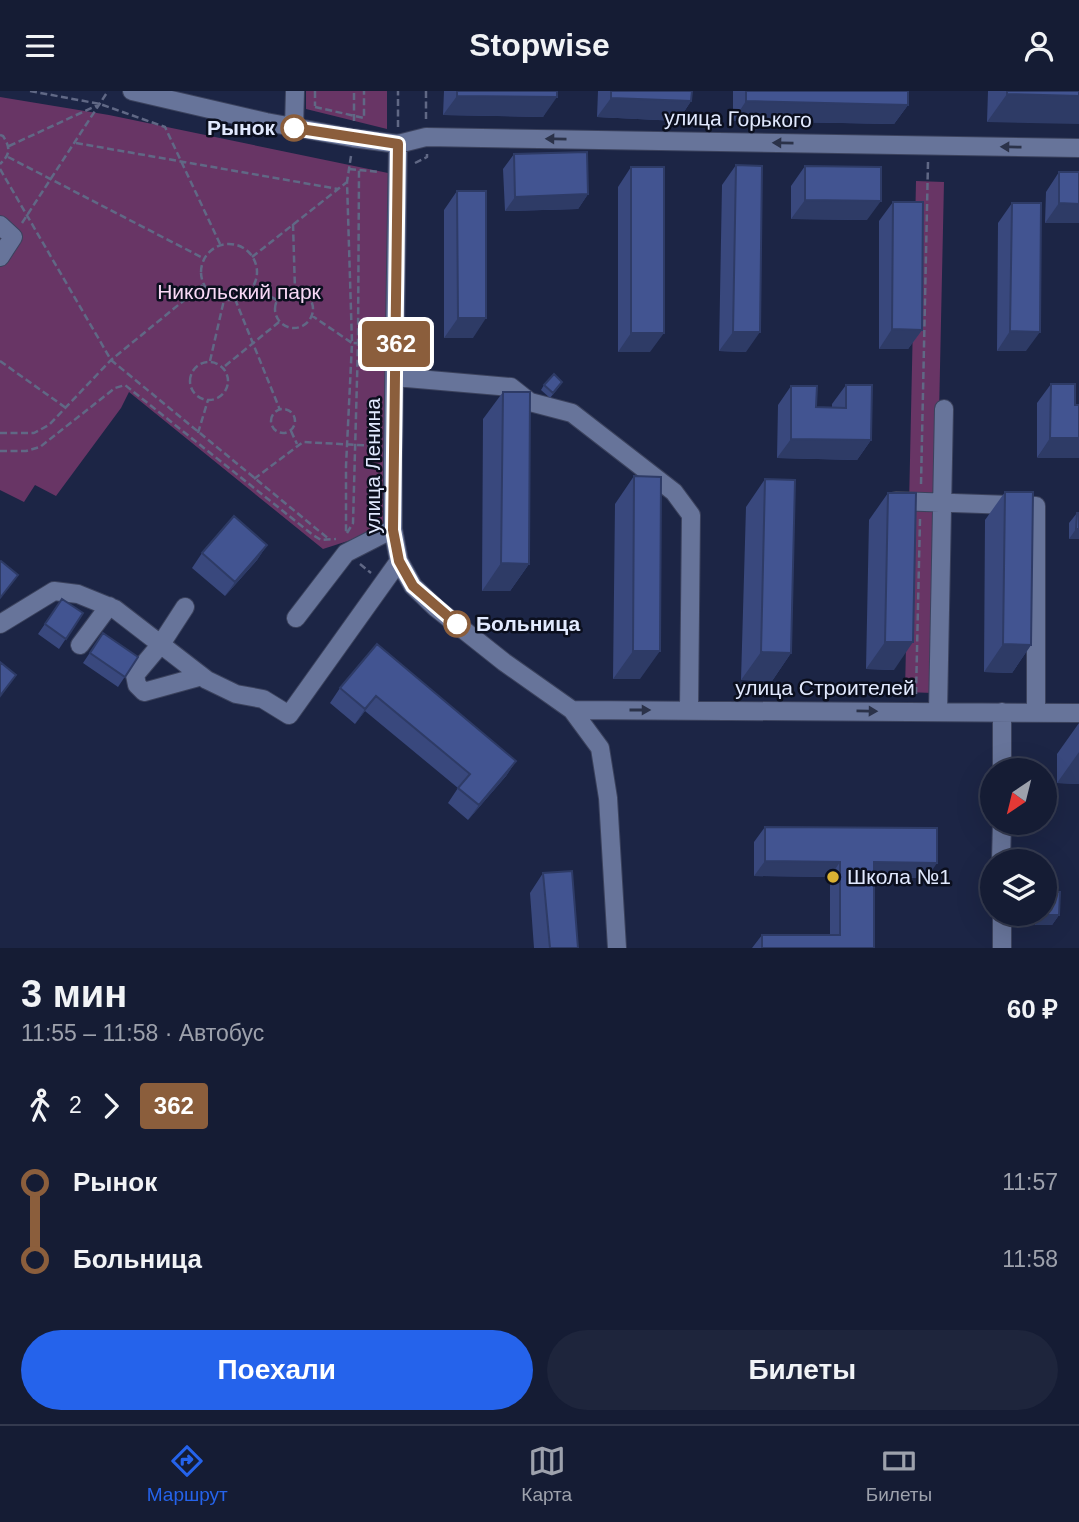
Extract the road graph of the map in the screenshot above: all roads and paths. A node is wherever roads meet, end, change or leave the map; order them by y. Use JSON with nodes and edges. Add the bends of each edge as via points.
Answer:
{"nodes":[{"id":1,"x":30,"y":91,"type":"edge"},
{"id":2,"x":108,"y":91,"type":"edge"},
{"id":3,"x":132,"y":91,"type":"edge"},
{"id":4,"x":295,"y":91,"type":"edge"},
{"id":5,"x":354,"y":91,"type":"edge"},
{"id":6,"x":364,"y":91,"type":"edge"},
{"id":7,"x":398,"y":91,"type":"edge"},
{"id":8,"x":426,"y":91,"type":"edge"},
{"id":9,"x":100,"y":104,"type":"junction"},
{"id":10,"x":315,"y":107,"type":"dead end"},
{"id":11,"x":354,"y":117,"type":"junction"},
{"id":12,"x":294,"y":128,"type":"junction"},
{"id":13,"x":0,"y":135,"type":"edge"},
{"id":14,"x":426,"y":137,"type":"junction"},
{"id":15,"x":353,"y":138,"type":"junction"},
{"id":16,"x":76,"y":143,"type":"junction"},
{"id":17,"x":398,"y":144,"type":"junction"},
{"id":18,"x":9,"y":146,"type":"junction"},
{"id":19,"x":928,"y":146,"type":"junction"},
{"id":20,"x":1079,"y":148,"type":"edge"},
{"id":21,"x":8,"y":157,"type":"junction"},
{"id":22,"x":180,"y":161,"type":"junction"},
{"id":23,"x":0,"y":167,"type":"edge"},
{"id":24,"x":359,"y":170,"type":"dead end"},
{"id":25,"x":51,"y":180,"type":"junction"},
{"id":26,"x":347,"y":182,"type":"junction"},
{"id":27,"x":338,"y":189,"type":"junction"},
{"id":28,"x":293,"y":224,"type":"junction"},
{"id":29,"x":6,"y":231,"type":"edge"},
{"id":30,"x":221,"y":246,"type":"junction"},
{"id":31,"x":0,"y":257,"type":"edge"},
{"id":32,"x":252,"y":257,"type":"junction"},
{"id":33,"x":203,"y":258,"type":"junction"},
{"id":34,"x":204,"y":284,"type":"junction"},
{"id":35,"x":254,"y":285,"type":"junction"},
{"id":36,"x":295,"y":289,"type":"junction"},
{"id":37,"x":234,"y":299,"type":"junction"},
{"id":38,"x":224,"y":300,"type":"junction"},
{"id":39,"x":278,"y":301,"type":"junction"},
{"id":40,"x":311,"y":316,"type":"junction"},
{"id":41,"x":279,"y":322,"type":"junction"},
{"id":42,"x":352,"y":343,"type":"junction"},
{"id":43,"x":253,"y":344,"type":"junction"},
{"id":44,"x":358,"y":344,"type":"junction"},
{"id":45,"x":385,"y":345,"type":"dead end"},
{"id":46,"x":111,"y":360,"type":"junction"},
{"id":47,"x":0,"y":361,"type":"edge"},
{"id":48,"x":210,"y":361,"type":"junction"},
{"id":49,"x":223,"y":367,"type":"junction"},
{"id":50,"x":395,"y":377,"type":"junction"},
{"id":51,"x":208,"y":400,"type":"junction"},
{"id":52,"x":66,"y":408,"type":"junction"},
{"id":53,"x":944,"y":409,"type":"dead end"},
{"id":54,"x":280,"y":410,"type":"junction"},
{"id":55,"x":291,"y":431,"type":"junction"},
{"id":56,"x":0,"y":433,"type":"edge"},
{"id":57,"x":198,"y":433,"type":"junction"},
{"id":58,"x":347,"y":444,"type":"junction"},
{"id":59,"x":298,"y":445,"type":"junction"},
{"id":60,"x":0,"y":451,"type":"edge"},
{"id":61,"x":254,"y":479,"type":"junction"},
{"id":62,"x":896,"y":501,"type":"edge"},
{"id":63,"x":920,"y":502,"type":"junction"},
{"id":64,"x":942,"y":504,"type":"junction"},
{"id":65,"x":393,"y":530,"type":"junction"},
{"id":66,"x":346,"y":534,"type":"junction"},
{"id":67,"x":330,"y":540,"type":"junction"},
{"id":68,"x":346,"y":553,"type":"junction"},
{"id":69,"x":399,"y":561,"type":"junction"},
{"id":70,"x":384,"y":583,"type":"junction"},
{"id":71,"x":109,"y":606,"type":"junction"},
{"id":72,"x":185,"y":607,"type":"dead end"},
{"id":73,"x":296,"y":618,"type":"dead end"},
{"id":74,"x":0,"y":624,"type":"edge"},
{"id":75,"x":161,"y":644,"type":"junction"},
{"id":76,"x":80,"y":645,"type":"dead end"},
{"id":77,"x":202,"y":676,"type":"junction"},
{"id":78,"x":572,"y":710,"type":"junction"},
{"id":79,"x":689,"y":710,"type":"junction"},
{"id":80,"x":916,"y":711,"type":"junction"},
{"id":81,"x":938,"y":712,"type":"junction"},
{"id":82,"x":1002,"y":712,"type":"junction"},
{"id":83,"x":1036,"y":713,"type":"junction"},
{"id":84,"x":1079,"y":713,"type":"edge"},
{"id":85,"x":1002,"y":758,"type":"edge"},
{"id":86,"x":1002,"y":926,"type":"edge"},
{"id":87,"x":617,"y":948,"type":"edge"},
{"id":88,"x":1002,"y":948,"type":"edge"}],
"edges":[{"from":1,"to":9,"type":"path"},
{"from":2,"to":9,"type":"path"},
{"from":3,"to":12,"type":"street"},
{"from":4,"to":12,"type":"street"},
{"from":5,"to":11,"type":"path"},
{"from":6,"to":11,"type":"path","via":[[364,118]]},
{"from":7,"to":17,"type":"path"},
{"from":8,"to":14,"type":"path"},
{"from":9,"to":16,"type":"path"},
{"from":9,"to":18,"type":"path"},
{"from":9,"to":22,"type":"path","via":[[165,127]]},
{"from":10,"to":11,"type":"path"},
{"from":11,"to":15,"type":"path"},
{"from":12,"to":15,"type":"street"},
{"from":13,"to":18,"type":"path"},
{"from":14,"to":17,"type":"street","name":"улица Горького"},
{"from":19,"to":14,"type":"street","name":"улица Горького","one_way":true},
{"from":15,"to":17,"type":"street"},
{"from":15,"to":26,"type":"path"},
{"from":16,"to":22,"type":"path"},
{"from":16,"to":25,"type":"path"},
{"from":17,"to":50,"type":"street","name":"улица Ленина"},
{"from":18,"to":21,"type":"path"},
{"from":20,"to":19,"type":"street","name":"улица Горького","one_way":true},
{"from":19,"to":63,"type":"path"},
{"from":21,"to":23,"type":"path"},
{"from":21,"to":25,"type":"path"},
{"from":22,"to":27,"type":"path"},
{"from":22,"to":30,"type":"path"},
{"from":23,"to":46,"type":"path"},
{"from":24,"to":44,"type":"path"},
{"from":25,"to":29,"type":"path"},
{"from":25,"to":33,"type":"path"},
{"from":26,"to":27,"type":"path"},
{"from":26,"to":42,"type":"path"},
{"from":27,"to":28,"type":"path"},
{"from":28,"to":32,"type":"path"},
{"from":28,"to":36,"type":"path"},
{"from":29,"to":31,"type":"street"},
{"from":30,"to":32,"type":"path","via":[[233,244]]},
{"from":30,"to":33,"type":"path"},
{"from":32,"to":35,"type":"path","via":[[257,268]]},
{"from":33,"to":34,"type":"path","via":[[200,276]]},
{"from":34,"to":38,"type":"path","via":[[208,292]]},
{"from":34,"to":46,"type":"path"},
{"from":35,"to":37,"type":"path"},
{"from":35,"to":39,"type":"path"},
{"from":36,"to":39,"type":"path"},
{"from":36,"to":40,"type":"path","via":[[309,296],[314,310]]},
{"from":37,"to":38,"type":"path"},
{"from":37,"to":43,"type":"path"},
{"from":38,"to":48,"type":"path"},
{"from":39,"to":41,"type":"path","via":[[274,308]]},
{"from":40,"to":41,"type":"path","via":[[307,324],[293,329]]},
{"from":40,"to":42,"type":"path"},
{"from":41,"to":43,"type":"path"},
{"from":42,"to":44,"type":"path"},
{"from":42,"to":58,"type":"path"},
{"from":43,"to":49,"type":"path"},
{"from":43,"to":54,"type":"path"},
{"from":44,"to":45,"type":"path"},
{"from":44,"to":66,"type":"path","via":[[353,523]]},
{"from":46,"to":52,"type":"path"},
{"from":46,"to":57,"type":"path"},
{"from":47,"to":52,"type":"path"},
{"from":48,"to":49,"type":"path"},
{"from":48,"to":51,"type":"path","via":[[196,366],[189,380],[194,394]]},
{"from":49,"to":51,"type":"path","via":[[229,381],[222,395]]},
{"from":50,"to":65,"type":"street","name":"улица Ленина"},
{"from":50,"to":79,"type":"street","via":[[511,387],[530,402],[572,413],[674,492],[691,515]]},
{"from":51,"to":57,"type":"path"},
{"from":52,"to":56,"type":"path","via":[[34,433]]},
{"from":53,"to":64,"type":"street"},
{"from":54,"to":55,"type":"path","via":[[294,416]]},
{"from":54,"to":55,"type":"path","via":[[271,423],[283,434]]},
{"from":55,"to":59,"type":"path"},
{"from":57,"to":61,"type":"path"},
{"from":58,"to":59,"type":"path"},
{"from":58,"to":66,"type":"path"},
{"from":59,"to":61,"type":"path"},
{"from":60,"to":67,"type":"path","via":[[40,447],[125,385],[313,535]]},
{"from":61,"to":67,"type":"path"},
{"from":62,"to":63,"type":"street"},
{"from":63,"to":64,"type":"street"},
{"from":63,"to":80,"type":"path"},
{"from":64,"to":81,"type":"street"},
{"from":64,"to":83,"type":"street","via":[[1036,506]]},
{"from":65,"to":68,"type":"street"},
{"from":65,"to":69,"type":"street","name":"улица Ленина"},
{"from":66,"to":67,"type":"path"},
{"from":67,"to":68,"type":"path"},
{"from":68,"to":70,"type":"path"},
{"from":68,"to":73,"type":"street"},
{"from":69,"to":70,"type":"street"},
{"from":69,"to":78,"type":"street","name":"улица Ленина","via":[[413,586],[436,608]]},
{"from":70,"to":77,"type":"street","via":[[289,715],[263,699],[236,694]]},
{"from":71,"to":74,"type":"street","via":[[54,591]]},
{"from":71,"to":75,"type":"street"},
{"from":71,"to":76,"type":"street"},
{"from":72,"to":75,"type":"street"},
{"from":75,"to":77,"type":"street"},
{"from":75,"to":77,"type":"street","via":[[135,675],[144,692]]},
{"from":78,"to":79,"type":"street","name":"улица Строителей","one_way":true},
{"from":78,"to":87,"type":"street","name":"улица Ленина","via":[[600,748],[608,798]]},
{"from":79,"to":80,"type":"street","name":"улица Строителей","one_way":true},
{"from":80,"to":81,"type":"street","name":"улица Строителей"},
{"from":81,"to":82,"type":"street","name":"улица Строителей"},
{"from":82,"to":83,"type":"street","name":"улица Строителей"},
{"from":82,"to":85,"type":"street"},
{"from":83,"to":84,"type":"street","name":"улица Строителей"},
{"from":86,"to":88,"type":"street"}]}
